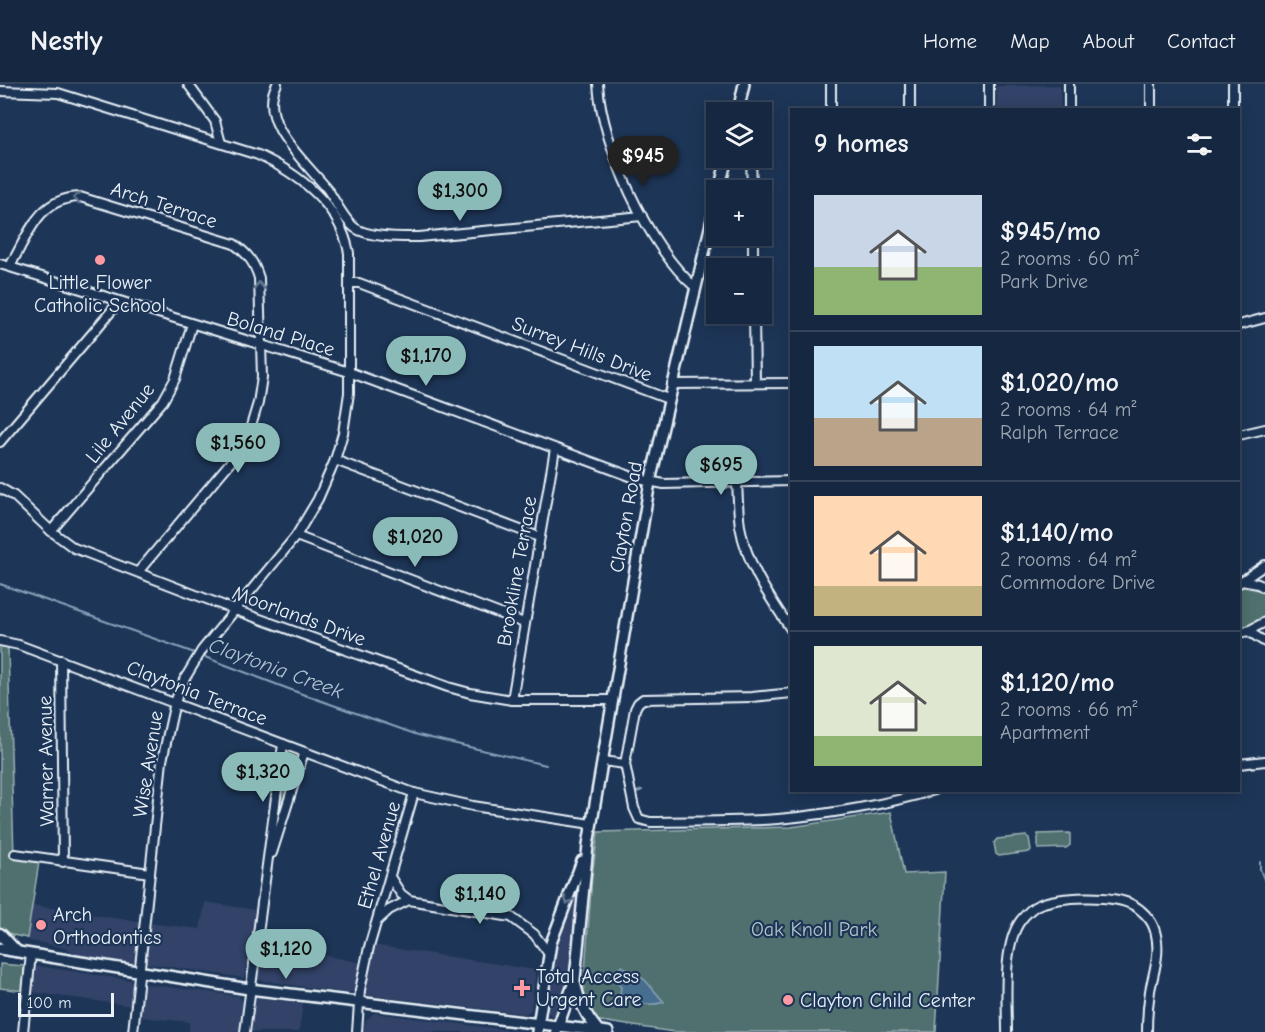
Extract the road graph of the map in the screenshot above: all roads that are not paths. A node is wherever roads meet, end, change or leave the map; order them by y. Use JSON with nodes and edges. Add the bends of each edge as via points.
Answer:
{"nodes":[{"id":1,"x":188,"y":84,"type":"edge"},
{"id":2,"x":277,"y":84,"type":"edge"},
{"id":3,"x":598,"y":84,"type":"edge"},
{"id":4,"x":744,"y":84,"type":"edge"},
{"id":5,"x":831,"y":84,"type":"edge"},
{"id":6,"x":910,"y":84,"type":"edge"},
{"id":7,"x":989,"y":84,"type":"edge"},
{"id":8,"x":1069,"y":84,"type":"edge"},
{"id":9,"x":1151,"y":84,"type":"edge"},
{"id":10,"x":1233,"y":84,"type":"edge"},
{"id":11,"x":0,"y":91,"type":"edge"},
{"id":12,"x":740,"y":102,"type":"edge"},
{"id":13,"x":831,"y":108,"type":"edge"},
{"id":14,"x":910,"y":108,"type":"edge"},
{"id":15,"x":989,"y":108,"type":"edge"},
{"id":16,"x":1069,"y":108,"type":"edge"},
{"id":17,"x":1151,"y":108,"type":"edge"},
{"id":18,"x":1233,"y":108,"type":"edge"},
{"id":19,"x":221,"y":143,"type":"junction"},
{"id":20,"x":642,"y":216,"type":"junction"},
{"id":21,"x":706,"y":242,"type":"edge"},
{"id":22,"x":0,"y":264,"type":"edge"},
{"id":23,"x":10,"y":266,"type":"junction"},
{"id":24,"x":349,"y":283,"type":"junction"},
{"id":25,"x":695,"y":287,"type":"junction"},
{"id":26,"x":119,"y":302,"type":"junction"},
{"id":27,"x":1265,"y":318,"type":"edge"},
{"id":28,"x":192,"y":324,"type":"junction"},
{"id":29,"x":754,"y":324,"type":"edge"},
{"id":30,"x":1240,"y":325,"type":"edge"},
{"id":31,"x":260,"y":345,"type":"junction"},
{"id":32,"x":349,"y":372,"type":"junction"},
{"id":33,"x":755,"y":383,"type":"junction"},
{"id":34,"x":790,"y":383,"type":"edge"},
{"id":35,"x":672,"y":384,"type":"junction"},
{"id":36,"x":668,"y":399,"type":"junction"},
{"id":37,"x":1265,"y":429,"type":"edge"},
{"id":38,"x":1240,"y":435,"type":"edge"},
{"id":39,"x":0,"y":442,"type":"edge"},
{"id":40,"x":555,"y":449,"type":"junction"},
{"id":41,"x":335,"y":460,"type":"junction"},
{"id":42,"x":790,"y":481,"type":"edge"},
{"id":43,"x":650,"y":482,"type":"junction"},
{"id":44,"x":737,"y":483,"type":"junction"},
{"id":45,"x":0,"y":488,"type":"edge"},
{"id":46,"x":51,"y":531,"type":"junction"},
{"id":47,"x":296,"y":536,"type":"junction"},
{"id":48,"x":539,"y":537,"type":"junction"},
{"id":49,"x":1265,"y":565,"type":"edge"},
{"id":50,"x":138,"y":572,"type":"junction"},
{"id":51,"x":1240,"y":582,"type":"edge"},
{"id":52,"x":1265,"y":588,"type":"edge"},
{"id":53,"x":235,"y":610,"type":"junction"},
{"id":54,"x":1265,"y":622,"type":"edge"},
{"id":55,"x":524,"y":623,"type":"junction"},
{"id":56,"x":790,"y":628,"type":"edge"},
{"id":57,"x":1248,"y":631,"type":"junction"},
{"id":58,"x":1240,"y":633,"type":"edge"},
{"id":59,"x":0,"y":641,"type":"edge"},
{"id":60,"x":1265,"y":642,"type":"edge"},
{"id":61,"x":61,"y":660,"type":"junction"},
{"id":62,"x":790,"y":693,"type":"edge"},
{"id":63,"x":512,"y":700,"type":"junction"},
{"id":64,"x":613,"y":700,"type":"junction"},
{"id":65,"x":175,"y":702,"type":"junction"},
{"id":66,"x":283,"y":744,"type":"junction"},
{"id":67,"x":304,"y":752,"type":"junction"},
{"id":68,"x":1265,"y":755,"type":"edge"},
{"id":69,"x":603,"y":761,"type":"junction"},
{"id":70,"x":1261,"y":761,"type":"edge"},
{"id":71,"x":625,"y":764,"type":"junction"},
{"id":72,"x":1240,"y":764,"type":"edge"},
{"id":73,"x":928,"y":792,"type":"edge"},
{"id":74,"x":414,"y":793,"type":"junction"},
{"id":75,"x":591,"y":824,"type":"junction"},
{"id":76,"x":588,"y":845,"type":"junction"},
{"id":77,"x":15,"y":854,"type":"dead end"},
{"id":78,"x":63,"y":862,"type":"junction"},
{"id":79,"x":268,"y":865,"type":"junction"},
{"id":80,"x":150,"y":873,"type":"junction"},
{"id":81,"x":390,"y":877,"type":"junction"},
{"id":82,"x":409,"y":900,"type":"junction"},
{"id":83,"x":377,"y":921,"type":"junction"},
{"id":84,"x":0,"y":934,"type":"edge"},
{"id":85,"x":0,"y":949,"type":"edge"},
{"id":86,"x":16,"y":951,"type":"junction"},
{"id":87,"x":31,"y":954,"type":"junction"},
{"id":88,"x":549,"y":954,"type":"junction"},
{"id":89,"x":0,"y":957,"type":"edge"},
{"id":90,"x":139,"y":972,"type":"junction"},
{"id":91,"x":575,"y":979,"type":"junction"},
{"id":92,"x":249,"y":989,"type":"junction"},
{"id":93,"x":359,"y":1002,"type":"junction"},
{"id":94,"x":538,"y":1028,"type":"edge"},
{"id":95,"x":557,"y":1029,"type":"edge"},
{"id":96,"x":603,"y":1031,"type":"edge"},
{"id":97,"x":23,"y":1032,"type":"edge"},
{"id":98,"x":133,"y":1032,"type":"edge"},
{"id":99,"x":244,"y":1032,"type":"edge"},
{"id":100,"x":357,"y":1032,"type":"edge"},
{"id":101,"x":1007,"y":1032,"type":"edge"},
{"id":102,"x":1147,"y":1032,"type":"edge"}],
"edges":[{"from":1,"to":19,"type":"street","via":[[215,121]]},
{"from":2,"to":20,"type":"street","via":[[271,101],[281,131],[356,229],[383,235],[447,236]]},
{"from":3,"to":20,"type":"street","via":[[605,129]]},
{"from":4,"to":12,"type":"main road"},
{"from":5,"to":13,"type":"street"},
{"from":6,"to":14,"type":"street"},
{"from":7,"to":15,"type":"street"},
{"from":8,"to":16,"type":"street"},
{"from":9,"to":17,"type":"street"},
{"from":10,"to":18,"type":"street"},
{"from":11,"to":19,"type":"street","name":"Wise Avenue","via":[[58,93]]},
{"from":19,"to":24,"type":"street","name":"Wise Avenue","via":[[283,167],[312,189],[346,241]]},
{"from":20,"to":25,"type":"street","via":[[674,267]]},
{"from":21,"to":25,"type":"main road","name":"Clayton Road"},
{"from":22,"to":23,"type":"street","name":"Boland Place"},
{"from":23,"to":26,"type":"street","name":"Boland Place"},
{"from":31,"to":23,"type":"street","name":"Arch Terrace","one_way":true,"via":[[259,278],[247,253],[234,244],[108,204],[80,197],[55,201],[37,219]]},
{"from":24,"to":32,"type":"street","name":"Wise Avenue"},
{"from":24,"to":36,"type":"street","name":"Surrey Hills Drive","via":[[359,283]]},
{"from":25,"to":35,"type":"main road","name":"Clayton Road"},
{"from":26,"to":28,"type":"street","name":"Boland Place"},
{"from":26,"to":39,"type":"street"},
{"from":27,"to":30,"type":"street"},
{"from":28,"to":31,"type":"street","name":"Boland Place"},
{"from":28,"to":46,"type":"street","name":"Lile Avenue","via":[[175,379],[163,401]]},
{"from":29,"to":33,"type":"street"},
{"from":31,"to":32,"type":"street","name":"Boland Place"},
{"from":31,"to":50,"type":"street","name":"Arch Terrace","via":[[262,377],[258,403],[239,452]]},
{"from":32,"to":40,"type":"street","name":"Boland Place"},
{"from":32,"to":41,"type":"street","name":"Wise Avenue","via":[[347,413]]},
{"from":33,"to":34,"type":"street"},
{"from":33,"to":35,"type":"street"},
{"from":35,"to":36,"type":"main road","name":"Clayton Road"},
{"from":36,"to":43,"type":"main road","name":"Clayton Road"},
{"from":37,"to":38,"type":"street"},
{"from":40,"to":43,"type":"street","name":"Boland Place"},
{"from":40,"to":48,"type":"street","name":"Brookline Terrace"},
{"from":41,"to":47,"type":"street","name":"Wise Avenue"},
{"from":41,"to":48,"type":"street"},
{"from":42,"to":44,"type":"street","name":"Boland Place"},
{"from":43,"to":44,"type":"street","name":"Boland Place"},
{"from":43,"to":64,"type":"main road","name":"Clayton Road"},
{"from":44,"to":56,"type":"street","via":[[740,526],[748,555],[763,589]]},
{"from":45,"to":46,"type":"street","name":"Moorlands Drive"},
{"from":46,"to":50,"type":"street","name":"Moorlands Drive","via":[[74,548]]},
{"from":47,"to":53,"type":"street","name":"Wise Avenue"},
{"from":47,"to":55,"type":"street"},
{"from":48,"to":55,"type":"street","name":"Brookline Terrace"},
{"from":49,"to":51,"type":"street"},
{"from":50,"to":53,"type":"street","name":"Moorlands Drive"},
{"from":51,"to":52,"type":"street"},
{"from":53,"to":63,"type":"street","name":"Moorlands Drive","via":[[448,687]]},
{"from":53,"to":65,"type":"street","name":"Wise Avenue","via":[[202,650]]},
{"from":54,"to":57,"type":"street"},
{"from":55,"to":63,"type":"street","name":"Brookline Terrace"},
{"from":57,"to":58,"type":"street"},
{"from":57,"to":60,"type":"street"},
{"from":59,"to":61,"type":"street","name":"Claytonia Terrace"},
{"from":61,"to":65,"type":"street","name":"Claytonia Terrace"},
{"from":61,"to":78,"type":"street","name":"Warner Avenue"},
{"from":62,"to":71,"type":"street","via":[[640,701],[635,709]]},
{"from":63,"to":64,"type":"street","name":"Moorlands Drive"},
{"from":64,"to":69,"type":"main road","name":"Clayton Road"},
{"from":65,"to":66,"type":"street","name":"Claytonia Terrace"},
{"from":65,"to":80,"type":"street","name":"Wise Avenue","via":[[165,744]]},
{"from":66,"to":67,"type":"street","name":"Claytonia Terrace"},
{"from":66,"to":79,"type":"street"},
{"from":67,"to":74,"type":"street","name":"Claytonia Terrace"},
{"from":67,"to":79,"type":"street"},
{"from":68,"to":70,"type":"street"},
{"from":69,"to":71,"type":"street"},
{"from":69,"to":75,"type":"main road","name":"Clayton Road"},
{"from":70,"to":72,"type":"street"},
{"from":71,"to":73,"type":"street","via":[[634,808],[639,819],[650,822],[776,819],[832,813]]},
{"from":74,"to":75,"type":"street","name":"Claytonia Terrace","via":[[473,807]]},
{"from":74,"to":81,"type":"street","name":"Ethel Avenue"},
{"from":75,"to":76,"type":"main road","name":"Clayton Road"},
{"from":76,"to":88,"type":"main road","name":"Clayton Road","one_way":true},
{"from":76,"to":91,"type":"main road","name":"Clayton Road"},
{"from":77,"to":78,"type":"street"},
{"from":78,"to":80,"type":"street"},
{"from":79,"to":92,"type":"street"},
{"from":80,"to":90,"type":"street","name":"Wise Avenue"},
{"from":81,"to":82,"type":"street"},
{"from":81,"to":83,"type":"street","name":"Ethel Avenue"},
{"from":82,"to":83,"type":"street"},
{"from":82,"to":88,"type":"street","via":[[511,917],[534,934]]},
{"from":83,"to":93,"type":"street","name":"Ethel Avenue"},
{"from":84,"to":86,"type":"highway"},
{"from":85,"to":86,"type":"main road"},
{"from":86,"to":87,"type":"main road"},
{"from":86,"to":89,"type":"main road"},
{"from":87,"to":90,"type":"main road"},
{"from":87,"to":97,"type":"street"},
{"from":88,"to":94,"type":"main road","name":"Clayton Road"},
{"from":90,"to":92,"type":"main road"},
{"from":90,"to":98,"type":"street","name":"Wise Avenue"},
{"from":91,"to":95,"type":"main road","name":"Clayton Road"},
{"from":91,"to":96,"type":"main road","via":[[586,1017]]},
{"from":92,"to":93,"type":"main road"},
{"from":92,"to":99,"type":"street"},
{"from":93,"to":94,"type":"main road"},
{"from":93,"to":100,"type":"street","name":"Ethel Avenue"},
{"from":94,"to":95,"type":"main road"},
{"from":95,"to":96,"type":"main road"},
{"from":101,"to":102,"type":"street","via":[[1008,967],[1018,926],[1036,906],[1079,897],[1133,904],[1154,927],[1158,948]]}]}
